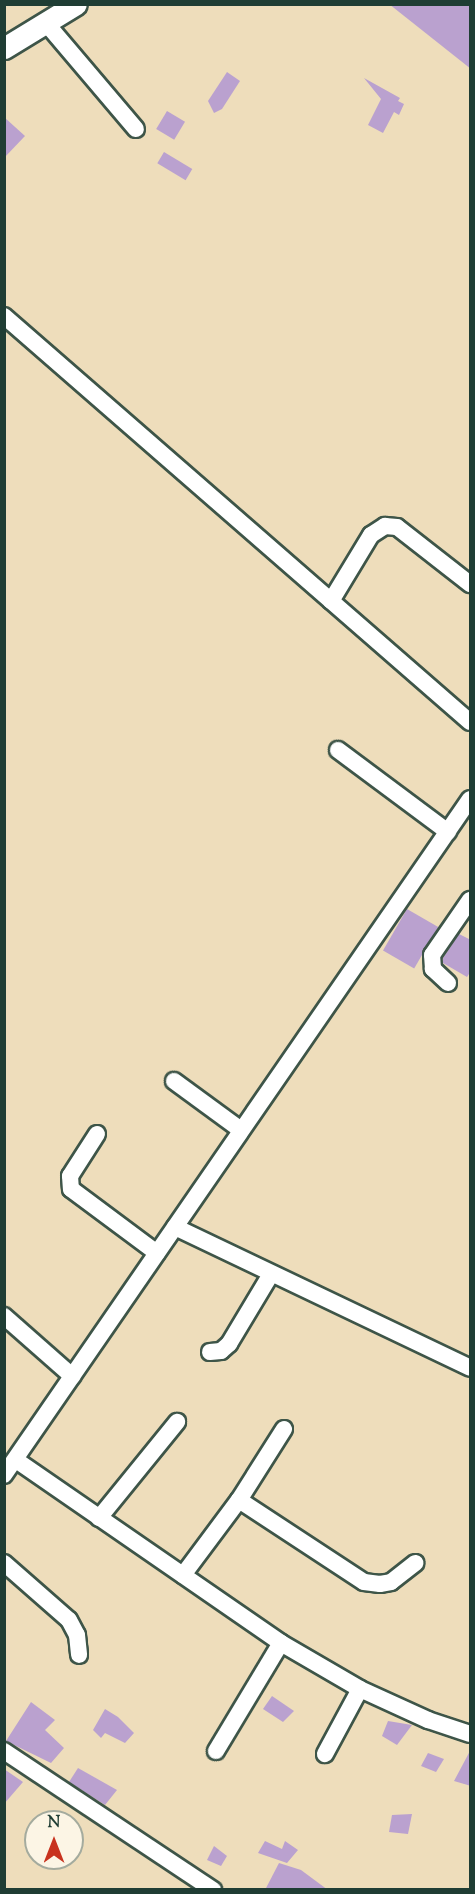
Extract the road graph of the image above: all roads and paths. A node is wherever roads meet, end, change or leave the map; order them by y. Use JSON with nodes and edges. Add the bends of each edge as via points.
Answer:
{"nodes":[{"id":1,"x":76,"y":4,"type":"edge"},
{"id":2,"x":45,"y":23,"type":"junction"},
{"id":3,"x":4,"y":48,"type":"edge"},
{"id":4,"x":136,"y":129,"type":"dead end"},
{"id":5,"x":4,"y":316,"type":"edge"},
{"id":6,"x":471,"y":584,"type":"edge"},
{"id":7,"x":331,"y":601,"type":"junction"},
{"id":8,"x":471,"y":722,"type":"edge"},
{"id":9,"x":338,"y":750,"type":"dead end"},
{"id":10,"x":471,"y":800,"type":"edge"},
{"id":11,"x":448,"y":832,"type":"junction"},
{"id":12,"x":471,"y":900,"type":"edge"},
{"id":13,"x":448,"y":983,"type":"dead end"},
{"id":14,"x":174,"y":1080,"type":"dead end"},
{"id":15,"x":241,"y":1130,"type":"junction"},
{"id":16,"x":97,"y":1134,"type":"dead end"},
{"id":17,"x":175,"y":1227,"type":"junction"},
{"id":18,"x":157,"y":1253,"type":"junction"},
{"id":19,"x":271,"y":1274,"type":"junction"},
{"id":20,"x":4,"y":1316,"type":"edge"},
{"id":21,"x":210,"y":1352,"type":"dead end"},
{"id":22,"x":471,"y":1368,"type":"edge"},
{"id":23,"x":72,"y":1376,"type":"junction"},
{"id":24,"x":177,"y":1422,"type":"dead end"},
{"id":25,"x":284,"y":1429,"type":"dead end"},
{"id":26,"x":16,"y":1460,"type":"junction"},
{"id":27,"x":4,"y":1475,"type":"edge"},
{"id":28,"x":239,"y":1500,"type":"junction"},
{"id":29,"x":99,"y":1518,"type":"junction"},
{"id":30,"x":4,"y":1563,"type":"edge"},
{"id":31,"x":415,"y":1563,"type":"dead end"},
{"id":32,"x":183,"y":1575,"type":"junction"},
{"id":33,"x":281,"y":1643,"type":"junction"},
{"id":34,"x":79,"y":1655,"type":"dead end"},
{"id":35,"x":360,"y":1689,"type":"junction"},
{"id":36,"x":471,"y":1734,"type":"edge"},
{"id":37,"x":4,"y":1751,"type":"edge"},
{"id":38,"x":216,"y":1751,"type":"dead end"},
{"id":39,"x":325,"y":1754,"type":"dead end"},
{"id":40,"x":210,"y":1889,"type":"edge"}],
"edges":[{"from":1,"to":2,"type":"main road"},
{"from":2,"to":3,"type":"main road"},
{"from":2,"to":4,"type":"street"},
{"from":5,"to":7,"type":"street"},
{"from":6,"to":7,"type":"street","via":[[397,526],[385,526],[371,535]]},
{"from":7,"to":8,"type":"street"},
{"from":9,"to":11,"type":"street"},
{"from":10,"to":11,"type":"street"},
{"from":11,"to":15,"type":"street"},
{"from":12,"to":13,"type":"street","via":[[432,955],[433,969]]},
{"from":14,"to":15,"type":"street"},
{"from":15,"to":17,"type":"street"},
{"from":16,"to":18,"type":"street","via":[[70,1176],[71,1189]]},
{"from":17,"to":18,"type":"street"},
{"from":17,"to":19,"type":"street"},
{"from":18,"to":23,"type":"street"},
{"from":19,"to":21,"type":"street","via":[[229,1344],[221,1351]]},
{"from":19,"to":22,"type":"street"},
{"from":20,"to":23,"type":"street"},
{"from":23,"to":26,"type":"street"},
{"from":24,"to":29,"type":"street"},
{"from":25,"to":28,"type":"street"},
{"from":26,"to":27,"type":"street"},
{"from":26,"to":29,"type":"street"},
{"from":28,"to":31,"type":"street","via":[[364,1582],[391,1582]]},
{"from":28,"to":32,"type":"street"},
{"from":29,"to":32,"type":"street"},
{"from":30,"to":34,"type":"street","via":[[69,1620]]},
{"from":32,"to":33,"type":"street"},
{"from":33,"to":35,"type":"street"},
{"from":33,"to":38,"type":"street"},
{"from":35,"to":36,"type":"street","via":[[428,1720]]},
{"from":35,"to":39,"type":"street"},
{"from":37,"to":40,"type":"street"}]}
